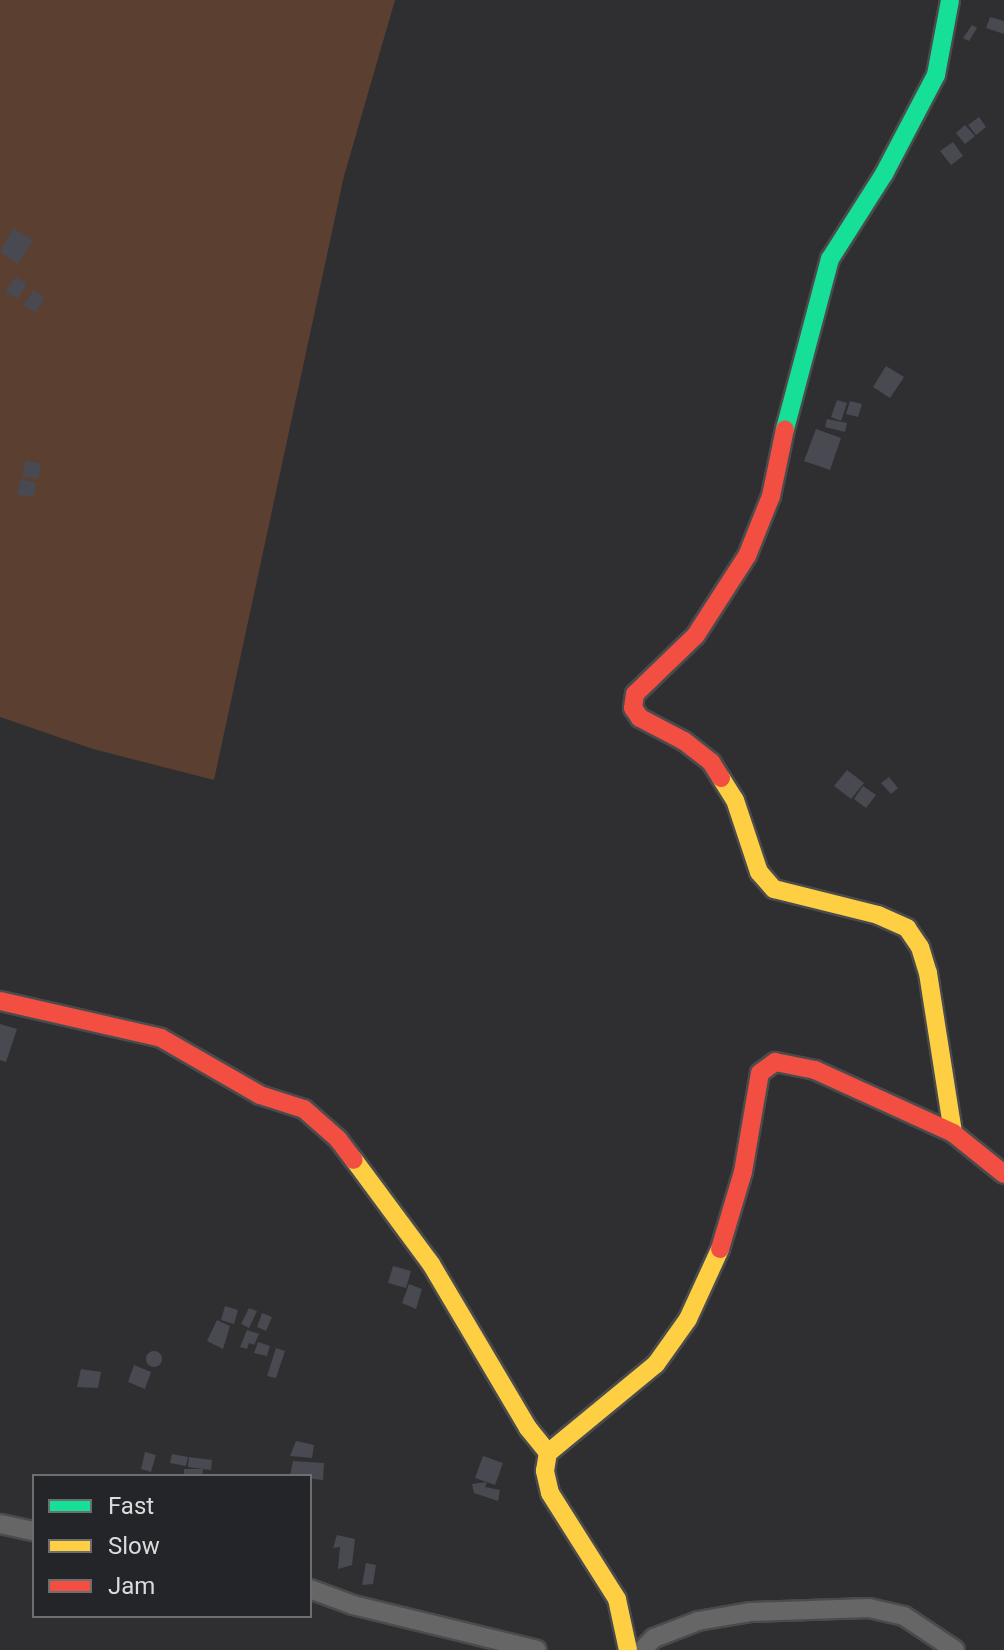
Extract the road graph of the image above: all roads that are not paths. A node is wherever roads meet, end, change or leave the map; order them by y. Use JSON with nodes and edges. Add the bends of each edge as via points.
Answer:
{"nodes":[{"id":1,"x":950,"y":0,"type":"edge"},
{"id":2,"x":0,"y":1001,"type":"edge"},
{"id":3,"x":953,"y":1133,"type":"junction"},
{"id":4,"x":1004,"y":1174,"type":"edge"},
{"id":5,"x":548,"y":1453,"type":"junction"},
{"id":6,"x":0,"y":1524,"type":"edge"},
{"id":7,"x":32,"y":1531,"type":"edge"},
{"id":8,"x":312,"y":1590,"type":"edge"},
{"id":9,"x":537,"y":1650,"type":"edge"},
{"id":10,"x":628,"y":1650,"type":"edge"},
{"id":11,"x":642,"y":1650,"type":"edge"},
{"id":12,"x":955,"y":1650,"type":"edge"}],
"edges":[{"from":1,"to":3,"type":"street","via":[[936,75],[884,174],[830,259],[792,393],[771,496],[747,556],[696,635],[635,694],[633,708],[640,718],[711,762],[735,800],[759,872],[774,889],[878,915],[907,928],[928,973]]},
{"from":2,"to":5,"type":"street","via":[[161,1038],[260,1095],[304,1109],[338,1139],[431,1264]]},
{"from":3,"to":4,"type":"street"},
{"from":3,"to":5,"type":"street","via":[[815,1070],[766,1065],[724,1239],[688,1319],[656,1364]]},
{"from":5,"to":10,"type":"street","via":[[550,1493],[617,1599]]},
{"from":6,"to":7,"type":"street"},
{"from":8,"to":9,"type":"street","via":[[353,1605]]},
{"from":11,"to":12,"type":"street","via":[[654,1638],[698,1621],[751,1612],[869,1608],[904,1616]]}]}
